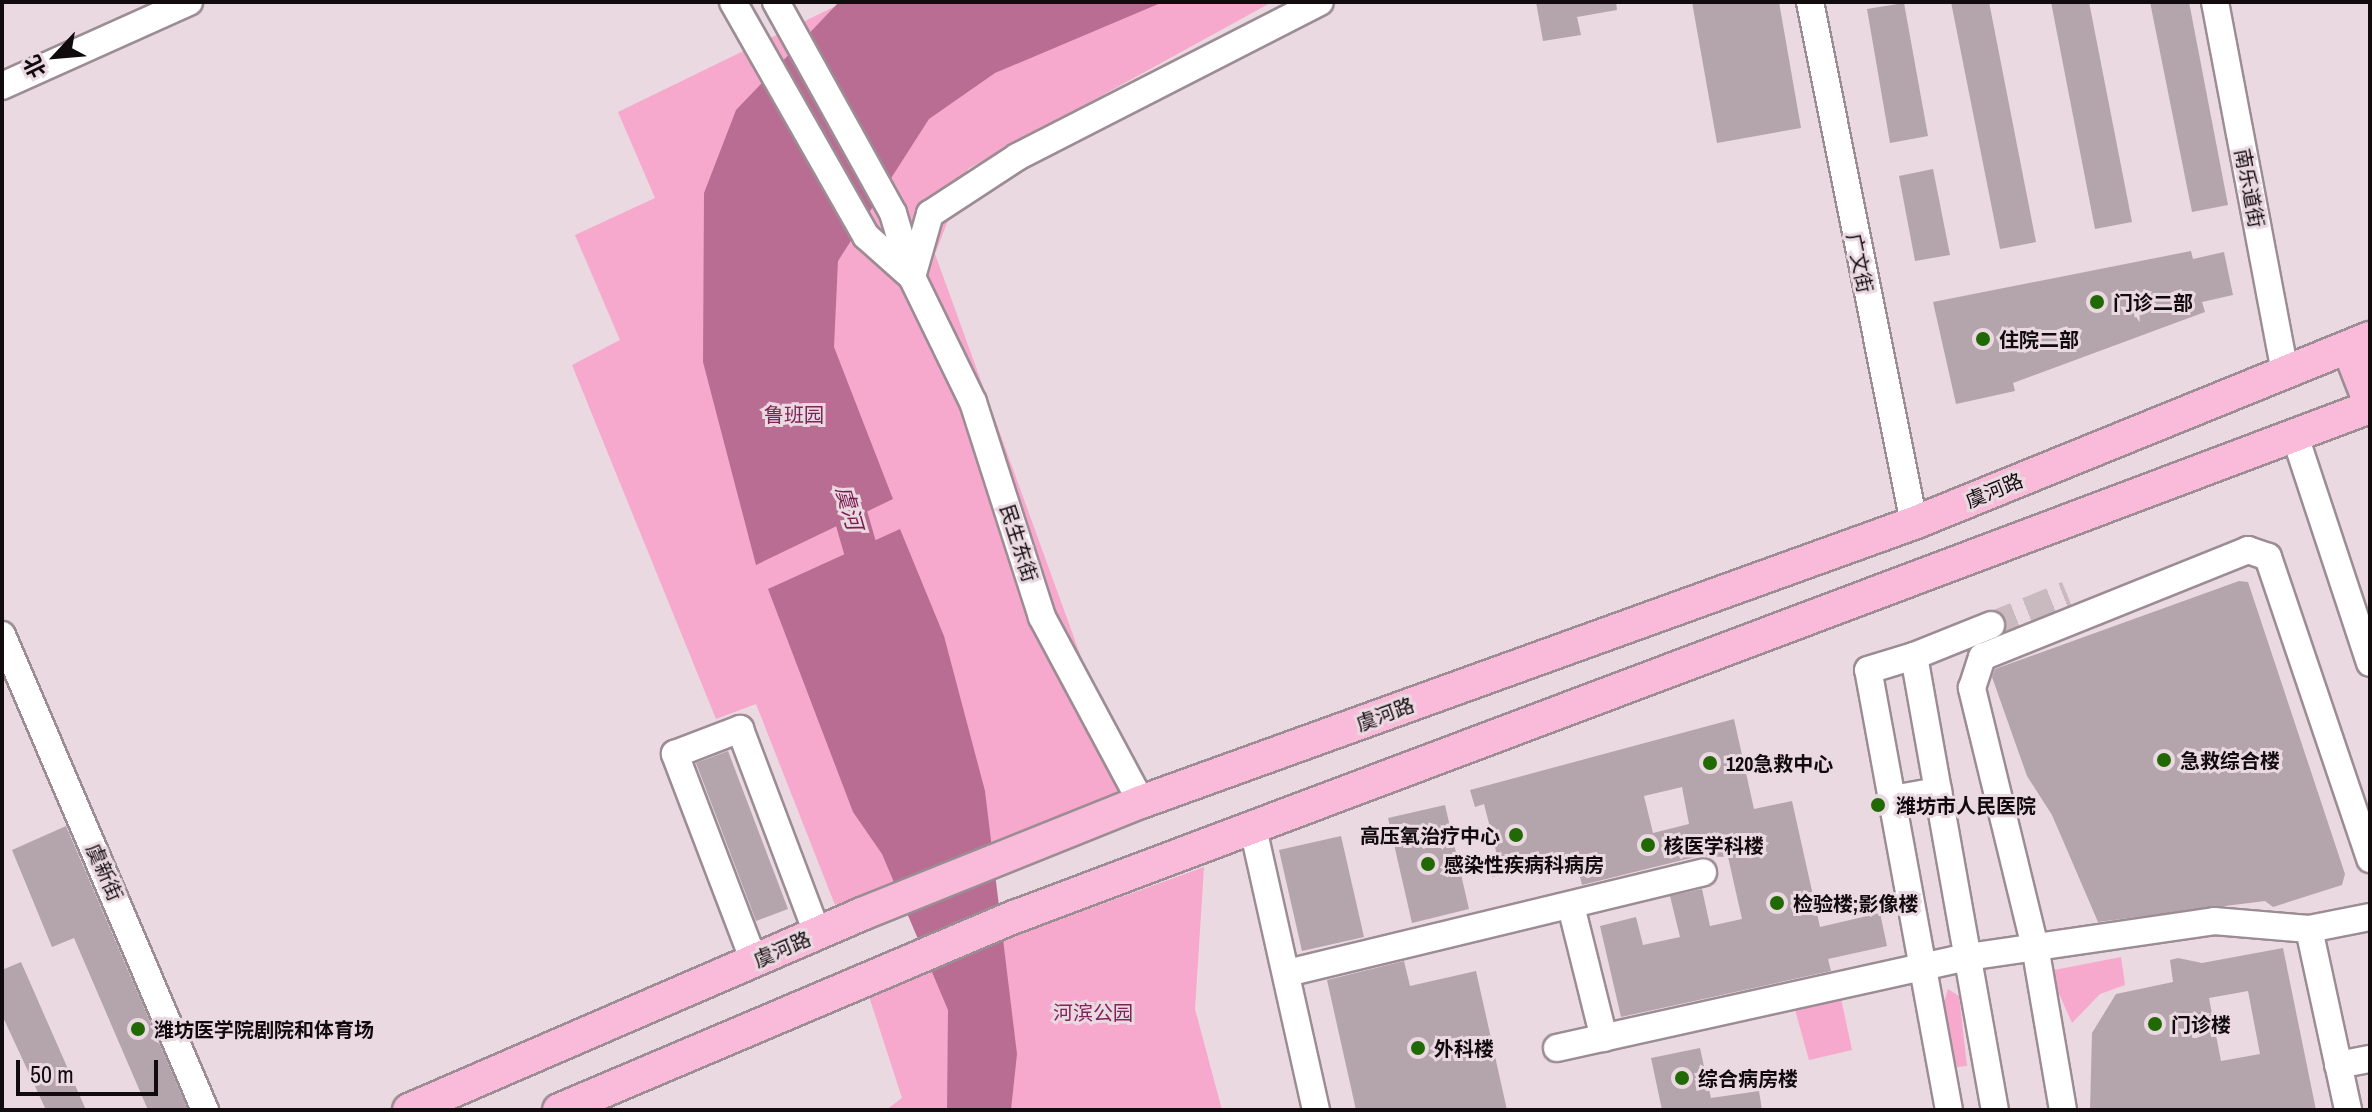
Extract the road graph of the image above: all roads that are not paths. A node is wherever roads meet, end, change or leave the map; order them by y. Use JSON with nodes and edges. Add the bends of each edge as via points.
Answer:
{"nodes":[{"id":1,"x":189,"y":2,"type":"edge"},
{"id":2,"x":733,"y":2,"type":"edge"},
{"id":3,"x":1320,"y":2,"type":"edge"},
{"id":4,"x":1810,"y":2,"type":"edge"},
{"id":5,"x":2215,"y":2,"type":"edge"},
{"id":6,"x":782,"y":13,"type":"edge"},
{"id":7,"x":2,"y":86,"type":"edge"},
{"id":8,"x":912,"y":277,"type":"junction"},
{"id":9,"x":2359,"y":343,"type":"edge"},
{"id":10,"x":2285,"y":373,"type":"junction"},
{"id":11,"x":2370,"y":405,"type":"edge"},
{"id":12,"x":2295,"y":436,"type":"junction"},
{"id":13,"x":1914,"y":523,"type":"junction"},
{"id":14,"x":1991,"y":625,"type":"tunnel mouth"},
{"id":15,"x":2,"y":635,"type":"edge"},
{"id":16,"x":1914,"y":656,"type":"junction"},
{"id":17,"x":2370,"y":663,"type":"edge"},
{"id":18,"x":1938,"y":791,"type":"junction"},
{"id":19,"x":1893,"y":799,"type":"junction"},
{"id":20,"x":1141,"y":802,"type":"junction"},
{"id":21,"x":1253,"y":828,"type":"junction"},
{"id":22,"x":2370,"y":859,"type":"edge"},
{"id":23,"x":1703,"y":872,"type":"dead end"},
{"id":24,"x":1571,"y":906,"type":"junction"},
{"id":25,"x":2370,"y":917,"type":"edge"},
{"id":26,"x":2309,"y":929,"type":"junction"},
{"id":27,"x":817,"y":933,"type":"junction"},
{"id":28,"x":2035,"y":947,"type":"junction"},
{"id":29,"x":1968,"y":957,"type":"junction"},
{"id":30,"x":754,"y":961,"type":"junction"},
{"id":31,"x":1923,"y":967,"type":"junction"},
{"id":32,"x":1287,"y":973,"type":"junction"},
{"id":33,"x":1604,"y":1038,"type":"junction"},
{"id":34,"x":1557,"y":1048,"type":"dead end"},
{"id":35,"x":2370,"y":1059,"type":"edge"},
{"id":36,"x":2338,"y":1065,"type":"junction"},
{"id":37,"x":205,"y":1110,"type":"edge"},
{"id":38,"x":409,"y":1110,"type":"edge"},
{"id":39,"x":559,"y":1110,"type":"edge"},
{"id":40,"x":1316,"y":1110,"type":"edge"},
{"id":41,"x":1949,"y":1110,"type":"edge"},
{"id":42,"x":1995,"y":1110,"type":"edge"},
{"id":43,"x":2063,"y":1110,"type":"edge"},
{"id":44,"x":2348,"y":1110,"type":"edge"}],
"edges":[{"from":1,"to":7,"type":"street"},
{"from":2,"to":8,"type":"street","name":"民生东街","via":[[866,236]]},
{"from":3,"to":8,"type":"street","via":[[1017,157],[930,214]]},
{"from":4,"to":13,"type":"street","name":"广文街"},
{"from":5,"to":10,"type":"street","name":"南乐道街"},
{"from":6,"to":8,"type":"street","name":"民生东街","via":[[893,213]]},
{"from":8,"to":20,"type":"street","name":"民生东街","via":[[973,402],[1042,617]]},
{"from":9,"to":10,"type":"main road","name":"虞河路"},
{"from":9,"to":11,"type":"main road"},
{"from":10,"to":13,"type":"main road","name":"虞河路"},
{"from":11,"to":12,"type":"main road"},
{"from":12,"to":17,"type":"street"},
{"from":12,"to":21,"type":"main road"},
{"from":13,"to":20,"type":"main road","name":"虞河路"},
{"from":14,"to":16,"type":"street"},
{"from":15,"to":37,"type":"street","name":"虞新街"},
{"from":16,"to":18,"type":"street"},
{"from":16,"to":19,"type":"street","via":[[1868,670]]},
{"from":18,"to":19,"type":"street"},
{"from":18,"to":29,"type":"street"},
{"from":19,"to":31,"type":"street"},
{"from":20,"to":27,"type":"main road","name":"虞河路"},
{"from":21,"to":32,"type":"street"},
{"from":21,"to":39,"type":"main road","via":[[1017,916]]},
{"from":22,"to":28,"type":"street","via":[[2268,557],[2248,550],[1982,657],[1972,688]]},
{"from":23,"to":24,"type":"street"},
{"from":24,"to":32,"type":"street"},
{"from":24,"to":33,"type":"street"},
{"from":25,"to":26,"type":"street"},
{"from":26,"to":28,"type":"street","via":[[2214,921]]},
{"from":26,"to":36,"type":"street"},
{"from":27,"to":30,"type":"main road","name":"虞河路"},
{"from":27,"to":30,"type":"street","via":[[740,729],[675,754]]},
{"from":28,"to":29,"type":"street"},
{"from":28,"to":43,"type":"street"},
{"from":29,"to":31,"type":"street"},
{"from":29,"to":42,"type":"street"},
{"from":30,"to":38,"type":"main road","name":"虞河路"},
{"from":31,"to":33,"type":"street"},
{"from":31,"to":41,"type":"street"},
{"from":32,"to":40,"type":"street"},
{"from":33,"to":34,"type":"street"},
{"from":35,"to":36,"type":"street"},
{"from":36,"to":44,"type":"street"}]}
